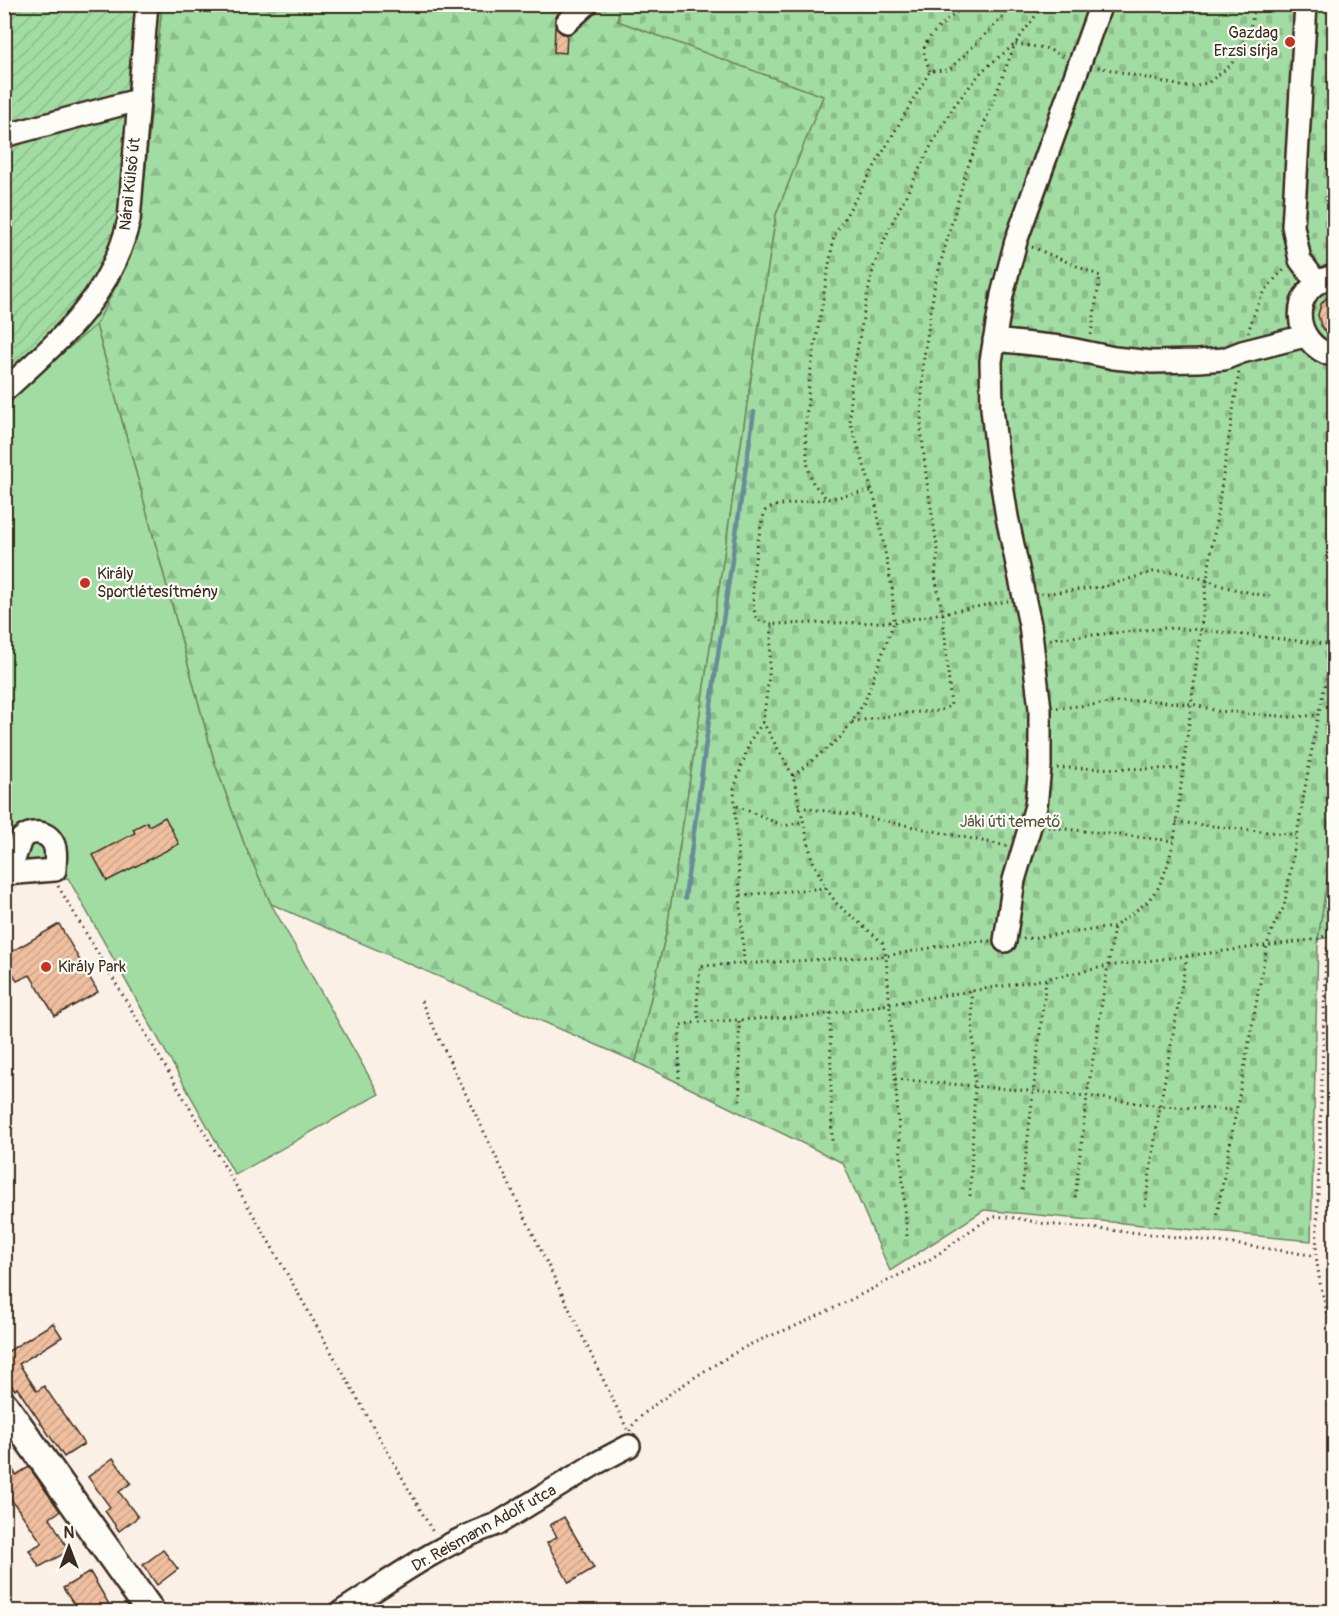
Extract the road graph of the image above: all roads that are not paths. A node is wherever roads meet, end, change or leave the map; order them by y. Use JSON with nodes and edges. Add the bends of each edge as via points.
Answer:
{"nodes":[{"id":1,"x":147,"y":4,"type":"edge"},
{"id":2,"x":587,"y":4,"type":"edge"},
{"id":3,"x":1101,"y":4,"type":"edge"},
{"id":4,"x":1306,"y":4,"type":"edge"},
{"id":5,"x":567,"y":22,"type":"dead end"},
{"id":6,"x":138,"y":100,"type":"junction"},
{"id":7,"x":4,"y":136,"type":"edge"},
{"id":8,"x":1326,"y":279,"type":"edge"},
{"id":9,"x":1305,"y":336,"type":"junction"},
{"id":10,"x":994,"y":340,"type":"junction"},
{"id":11,"x":1335,"y":356,"type":"edge"},
{"id":12,"x":4,"y":391,"type":"edge"},
{"id":13,"x":7,"y":874,"type":"edge"},
{"id":14,"x":1005,"y":941,"type":"road end"},
{"id":15,"x":4,"y":1405,"type":"edge"},
{"id":16,"x":629,"y":1446,"type":"dead end"},
{"id":17,"x":152,"y":1611,"type":"edge"},
{"id":18,"x":341,"y":1611,"type":"edge"}],
"edges":[{"from":1,"to":6,"type":"street","name":"Nárai Külső út"},
{"from":2,"to":5,"type":"street"},
{"from":3,"to":10,"type":"street","via":[[1016,242]]},
{"from":4,"to":8,"type":"street","via":[[1293,226],[1300,260]]},
{"from":6,"to":7,"type":"street"},
{"from":6,"to":12,"type":"street","name":"Nárai Külső út","via":[[129,220],[109,277],[83,314]]},
{"from":8,"to":9,"type":"street","via":[[1307,293],[1301,307],[1300,322]]},
{"from":9,"to":10,"type":"street","via":[[1224,359],[1152,362]]},
{"from":9,"to":11,"type":"street","via":[[1313,346]]},
{"from":10,"to":14,"type":"street","via":[[992,408],[997,454],[1030,625],[1040,709],[1036,806],[1014,880]]},
{"from":13,"to":13,"type":"street","via":[[17,844],[26,835],[44,834],[53,842],[56,852],[52,870]]},
{"from":15,"to":17,"type":"main road"},
{"from":16,"to":18,"type":"street","name":"Dr. Reismann Adolf utca","via":[[497,1524],[442,1549]]}]}
